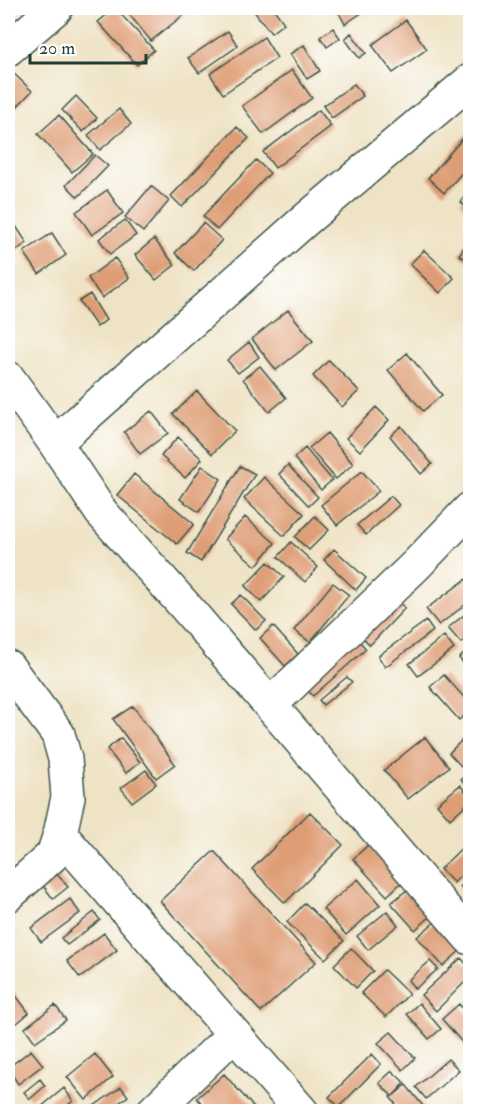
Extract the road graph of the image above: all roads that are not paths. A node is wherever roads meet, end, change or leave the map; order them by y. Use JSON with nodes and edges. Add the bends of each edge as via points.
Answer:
{"nodes":[{"id":1,"x":56,"y":8,"type":"edge"},
{"id":2,"x":8,"y":49,"type":"edge"},
{"id":3,"x":467,"y":91,"type":"edge"},
{"id":4,"x":11,"y":392,"type":"edge"},
{"id":5,"x":55,"y":443,"type":"junction"},
{"id":6,"x":471,"y":509,"type":"edge"},
{"id":7,"x":8,"y":667,"type":"edge"},
{"id":8,"x":270,"y":705,"type":"junction"},
{"id":9,"x":60,"y":834,"type":"junction"},
{"id":10,"x":8,"y":896,"type":"edge"},
{"id":11,"x":471,"y":938,"type":"edge"},
{"id":12,"x":234,"y":1034,"type":"junction"},
{"id":13,"x":153,"y":1112,"type":"edge"},
{"id":14,"x":302,"y":1112,"type":"edge"}],
"edges":[{"from":1,"to":2,"type":"street"},
{"from":3,"to":5,"type":"street","via":[[303,222]]},
{"from":4,"to":5,"type":"street"},
{"from":5,"to":8,"type":"street","via":[[100,512]]},
{"from":6,"to":8,"type":"street"},
{"from":7,"to":9,"type":"street","via":[[58,734],[68,797]]},
{"from":8,"to":11,"type":"street"},
{"from":9,"to":10,"type":"street","via":[[53,855]]},
{"from":9,"to":12,"type":"street"},
{"from":12,"to":13,"type":"street"},
{"from":12,"to":14,"type":"street"}]}
